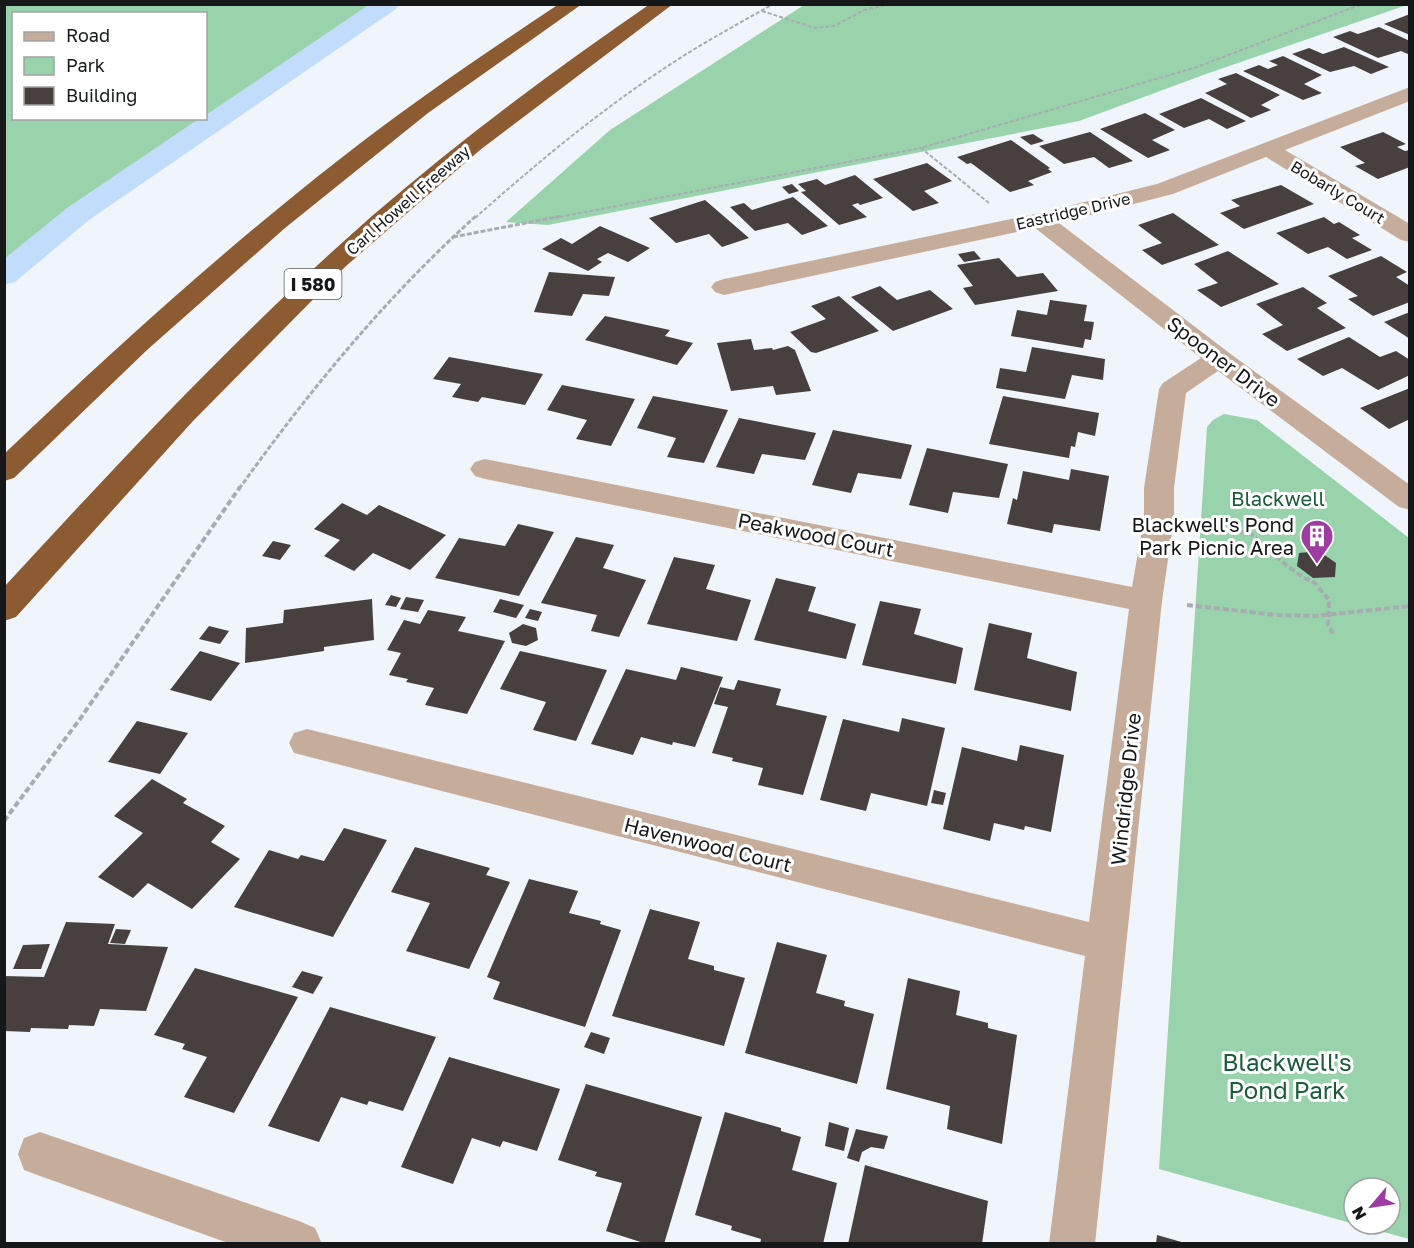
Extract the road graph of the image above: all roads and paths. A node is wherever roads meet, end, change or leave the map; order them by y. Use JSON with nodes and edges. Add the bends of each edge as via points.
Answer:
{"nodes":[{"id":1,"x":573,"y":4,"type":"edge"},
{"id":2,"x":664,"y":4,"type":"edge"},
{"id":3,"x":773,"y":4,"type":"edge"},
{"id":4,"x":890,"y":4,"type":"edge"},
{"id":5,"x":1362,"y":4,"type":"edge"},
{"id":6,"x":762,"y":11,"type":"junction"},
{"id":7,"x":1410,"y":93,"type":"edge"},
{"id":8,"x":921,"y":148,"type":"junction"},
{"id":9,"x":1266,"y":148,"type":"junction"},
{"id":10,"x":990,"y":203,"type":"dead end"},
{"id":11,"x":1040,"y":220,"type":"junction"},
{"id":12,"x":1410,"y":235,"type":"edge"},
{"id":13,"x":451,"y":237,"type":"junction"},
{"id":14,"x":724,"y":287,"type":"dead end"},
{"id":15,"x":1218,"y":358,"type":"junction"},
{"id":16,"x":485,"y":469,"type":"dead end"},
{"id":17,"x":4,"y":471,"type":"edge"},
{"id":18,"x":1410,"y":500,"type":"edge"},
{"id":19,"x":1195,"y":525,"type":"dead end"},
{"id":20,"x":1146,"y":601,"type":"junction"},
{"id":21,"x":1186,"y":605,"type":"dead end"},
{"id":22,"x":1410,"y":606,"type":"edge"},
{"id":23,"x":4,"y":609,"type":"edge"},
{"id":24,"x":1329,"y":614,"type":"junction"},
{"id":25,"x":1334,"y":635,"type":"dead end"},
{"id":26,"x":308,"y":743,"type":"dead end"},
{"id":27,"x":4,"y":821,"type":"edge"},
{"id":28,"x":1108,"y":944,"type":"junction"},
{"id":29,"x":40,"y":1154,"type":"dead end"},
{"id":30,"x":299,"y":1244,"type":"edge"},
{"id":31,"x":1072,"y":1244,"type":"edge"}],
"edges":[{"from":1,"to":17,"type":"highway","via":[[433,99],[284,216],[143,338]]},
{"from":2,"to":23,"type":"highway","name":"Carl Howell Freeway","number":"I 580","via":[[515,110],[351,249],[216,380]]},
{"from":3,"to":6,"type":"path"},
{"from":4,"to":6,"type":"path","via":[[864,10],[834,26],[815,28]]},
{"from":5,"to":8,"type":"path","via":[[1197,67]]},
{"from":6,"to":13,"type":"path","via":[[663,69],[585,125]]},
{"from":7,"to":9,"type":"street","name":"Eastridge Drive"},
{"from":8,"to":10,"type":"path"},
{"from":8,"to":13,"type":"path"},
{"from":9,"to":11,"type":"street","name":"Eastridge Drive","via":[[1165,189]]},
{"from":9,"to":12,"type":"street","name":"Bobarly Court"},
{"from":11,"to":14,"type":"street","name":"Eastridge Drive"},
{"from":11,"to":15,"type":"street","name":"Spooner Drive"},
{"from":13,"to":27,"type":"path","via":[[381,310],[300,406]]},
{"from":15,"to":18,"type":"street","name":"Spooner Drive"},
{"from":15,"to":20,"type":"street","name":"Windridge Drive","via":[[1173,389]]},
{"from":16,"to":20,"type":"street","name":"Peakwood Court"},
{"from":19,"to":24,"type":"path","via":[[1250,533],[1285,564],[1314,582],[1329,600]]},
{"from":20,"to":28,"type":"street","name":"Windridge Drive"},
{"from":21,"to":24,"type":"path","via":[[1277,615]]},
{"from":22,"to":24,"type":"path"},
{"from":24,"to":25,"type":"path","via":[[1328,625]]},
{"from":26,"to":28,"type":"street","name":"Havenwood Court"},
{"from":28,"to":31,"type":"street","name":"Windridge Drive"},
{"from":29,"to":30,"type":"street"}]}
